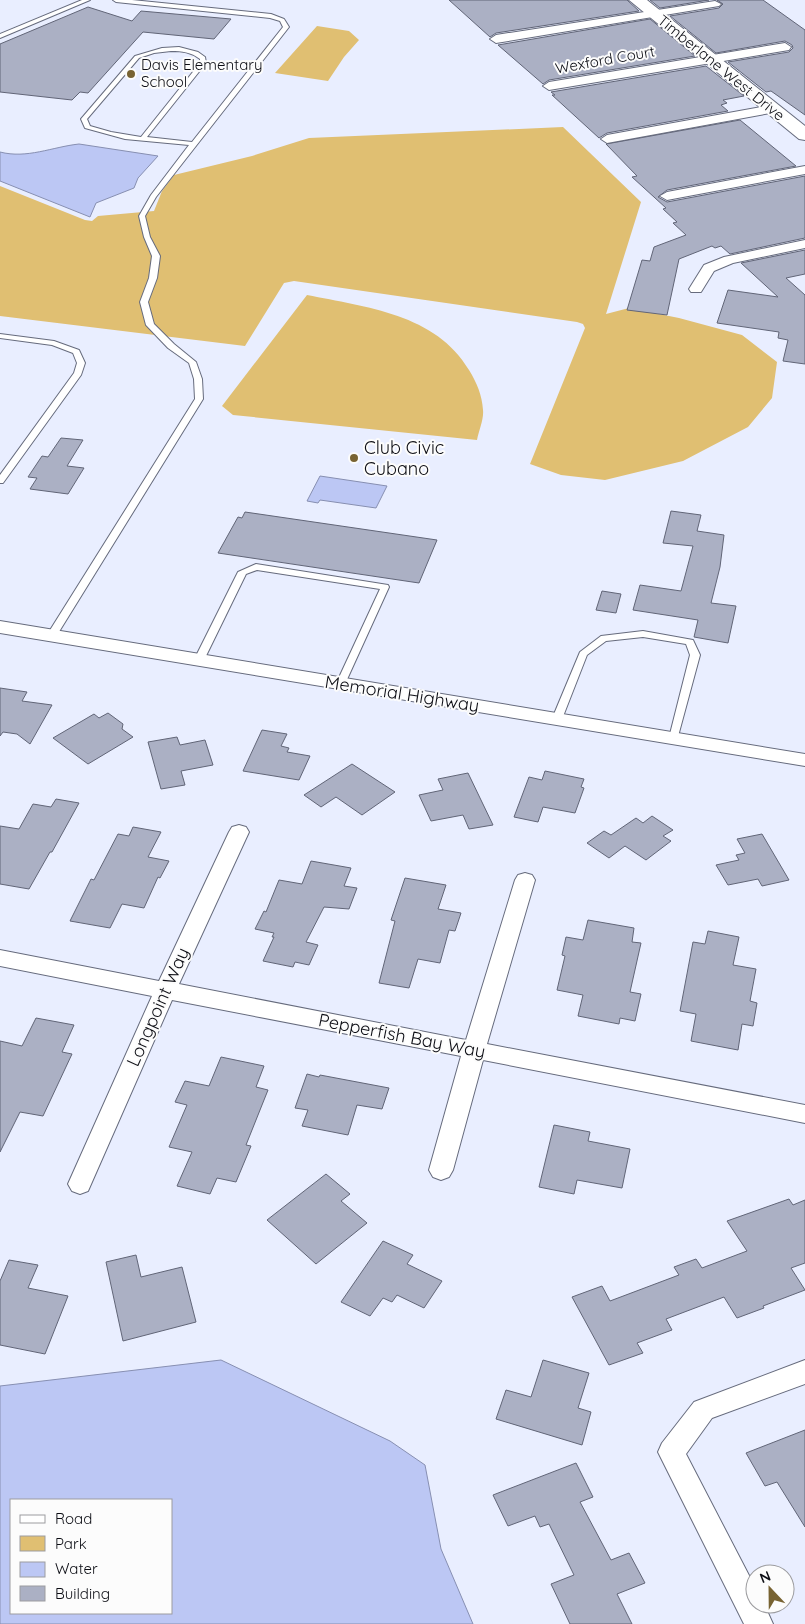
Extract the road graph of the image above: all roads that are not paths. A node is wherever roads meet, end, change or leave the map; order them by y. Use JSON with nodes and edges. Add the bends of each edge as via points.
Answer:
{"nodes":[{"id":1,"x":87,"y":0,"type":"edge"},
{"id":2,"x":116,"y":0,"type":"edge"},
{"id":3,"x":637,"y":0,"type":"edge"},
{"id":4,"x":715,"y":4,"type":"dead end"},
{"id":5,"x":653,"y":13,"type":"junction"},
{"id":6,"x":0,"y":36,"type":"edge"},
{"id":7,"x":496,"y":39,"type":"dead end"},
{"id":8,"x":784,"y":46,"type":"dead end"},
{"id":9,"x":709,"y":58,"type":"junction"},
{"id":10,"x":549,"y":86,"type":"dead end"},
{"id":11,"x":772,"y":108,"type":"junction"},
{"id":12,"x":805,"y":135,"type":"edge"},
{"id":13,"x":143,"y":138,"type":"junction"},
{"id":14,"x":607,"y":138,"type":"dead end"},
{"id":15,"x":194,"y":144,"type":"junction"},
{"id":16,"x":805,"y":170,"type":"edge"},
{"id":17,"x":667,"y":196,"type":"dead end"},
{"id":18,"x":805,"y":244,"type":"edge"},
{"id":19,"x":696,"y":289,"type":"dead end"},
{"id":20,"x":0,"y":336,"type":"edge"},
{"id":21,"x":0,"y":481,"type":"edge"},
{"id":22,"x":0,"y":626,"type":"edge"},
{"id":23,"x":52,"y":635,"type":"junction"},
{"id":24,"x":199,"y":660,"type":"junction"},
{"id":25,"x":341,"y":684,"type":"junction"},
{"id":26,"x":557,"y":719,"type":"junction"},
{"id":27,"x":674,"y":738,"type":"junction"},
{"id":28,"x":805,"y":760,"type":"edge"},
{"id":29,"x":239,"y":832,"type":"dead end"},
{"id":30,"x":525,"y":880,"type":"dead end"},
{"id":31,"x":0,"y":958,"type":"edge"},
{"id":32,"x":165,"y":990,"type":"junction"},
{"id":33,"x":474,"y":1050,"type":"junction"},
{"id":34,"x":804,"y":1109,"type":"edge"},
{"id":35,"x":441,"y":1170,"type":"dead end"},
{"id":36,"x":80,"y":1184,"type":"dead end"},
{"id":37,"x":805,"y":1372,"type":"edge"},
{"id":38,"x":759,"y":1624,"type":"edge"}],
"edges":[{"from":1,"to":6,"type":"lane"},
{"from":2,"to":15,"type":"lane","via":[[271,16],[282,20],[286,26]]},
{"from":3,"to":5,"type":"street","name":"Timberlane West Drive"},
{"from":4,"to":5,"type":"street"},
{"from":5,"to":7,"type":"street"},
{"from":5,"to":9,"type":"street","name":"Timberlane West Drive"},
{"from":8,"to":9,"type":"street","name":"Wexford Court"},
{"from":9,"to":10,"type":"street","name":"Wexford Court"},
{"from":9,"to":11,"type":"street","name":"Timberlane West Drive"},
{"from":11,"to":12,"type":"street","name":"Timberlane West Drive"},
{"from":11,"to":14,"type":"street"},
{"from":13,"to":13,"type":"lane","via":[[203,63],[203,58],[197,53],[184,49],[165,50],[137,57],[84,120],[94,130]]},
{"from":13,"to":15,"type":"lane"},
{"from":15,"to":23,"type":"lane","via":[[153,196],[142,216],[156,256],[153,278],[144,302],[150,325],[170,346],[192,362],[198,379],[199,399]]},
{"from":16,"to":17,"type":"street"},
{"from":18,"to":19,"type":"street","via":[[729,260],[709,268]]},
{"from":20,"to":21,"type":"lane","via":[[54,343],[76,352],[81,363],[78,373]]},
{"from":22,"to":23,"type":"street","name":"Memorial Highway"},
{"from":23,"to":24,"type":"street","name":"Memorial Highway"},
{"from":24,"to":25,"type":"street","name":"Memorial Highway"},
{"from":24,"to":25,"type":"lane","via":[[242,572],[256,566],[385,587]]},
{"from":25,"to":26,"type":"street","name":"Memorial Highway"},
{"from":26,"to":27,"type":"street","name":"Memorial Highway"},
{"from":26,"to":27,"type":"lane","via":[[583,654],[604,638],[643,634],[690,642],[695,654]]},
{"from":27,"to":28,"type":"street","name":"Memorial Highway"},
{"from":29,"to":32,"type":"street","name":"Longpoint Way"},
{"from":30,"to":33,"type":"street"},
{"from":31,"to":32,"type":"street","name":"Pepperfish Bay Way"},
{"from":32,"to":33,"type":"street","name":"Pepperfish Bay Way"},
{"from":32,"to":36,"type":"street","name":"Longpoint Way"},
{"from":33,"to":34,"type":"street","name":"Pepperfish Bay Way"},
{"from":33,"to":35,"type":"street"},
{"from":37,"to":38,"type":"street","via":[[703,1410],[671,1452]]}]}
